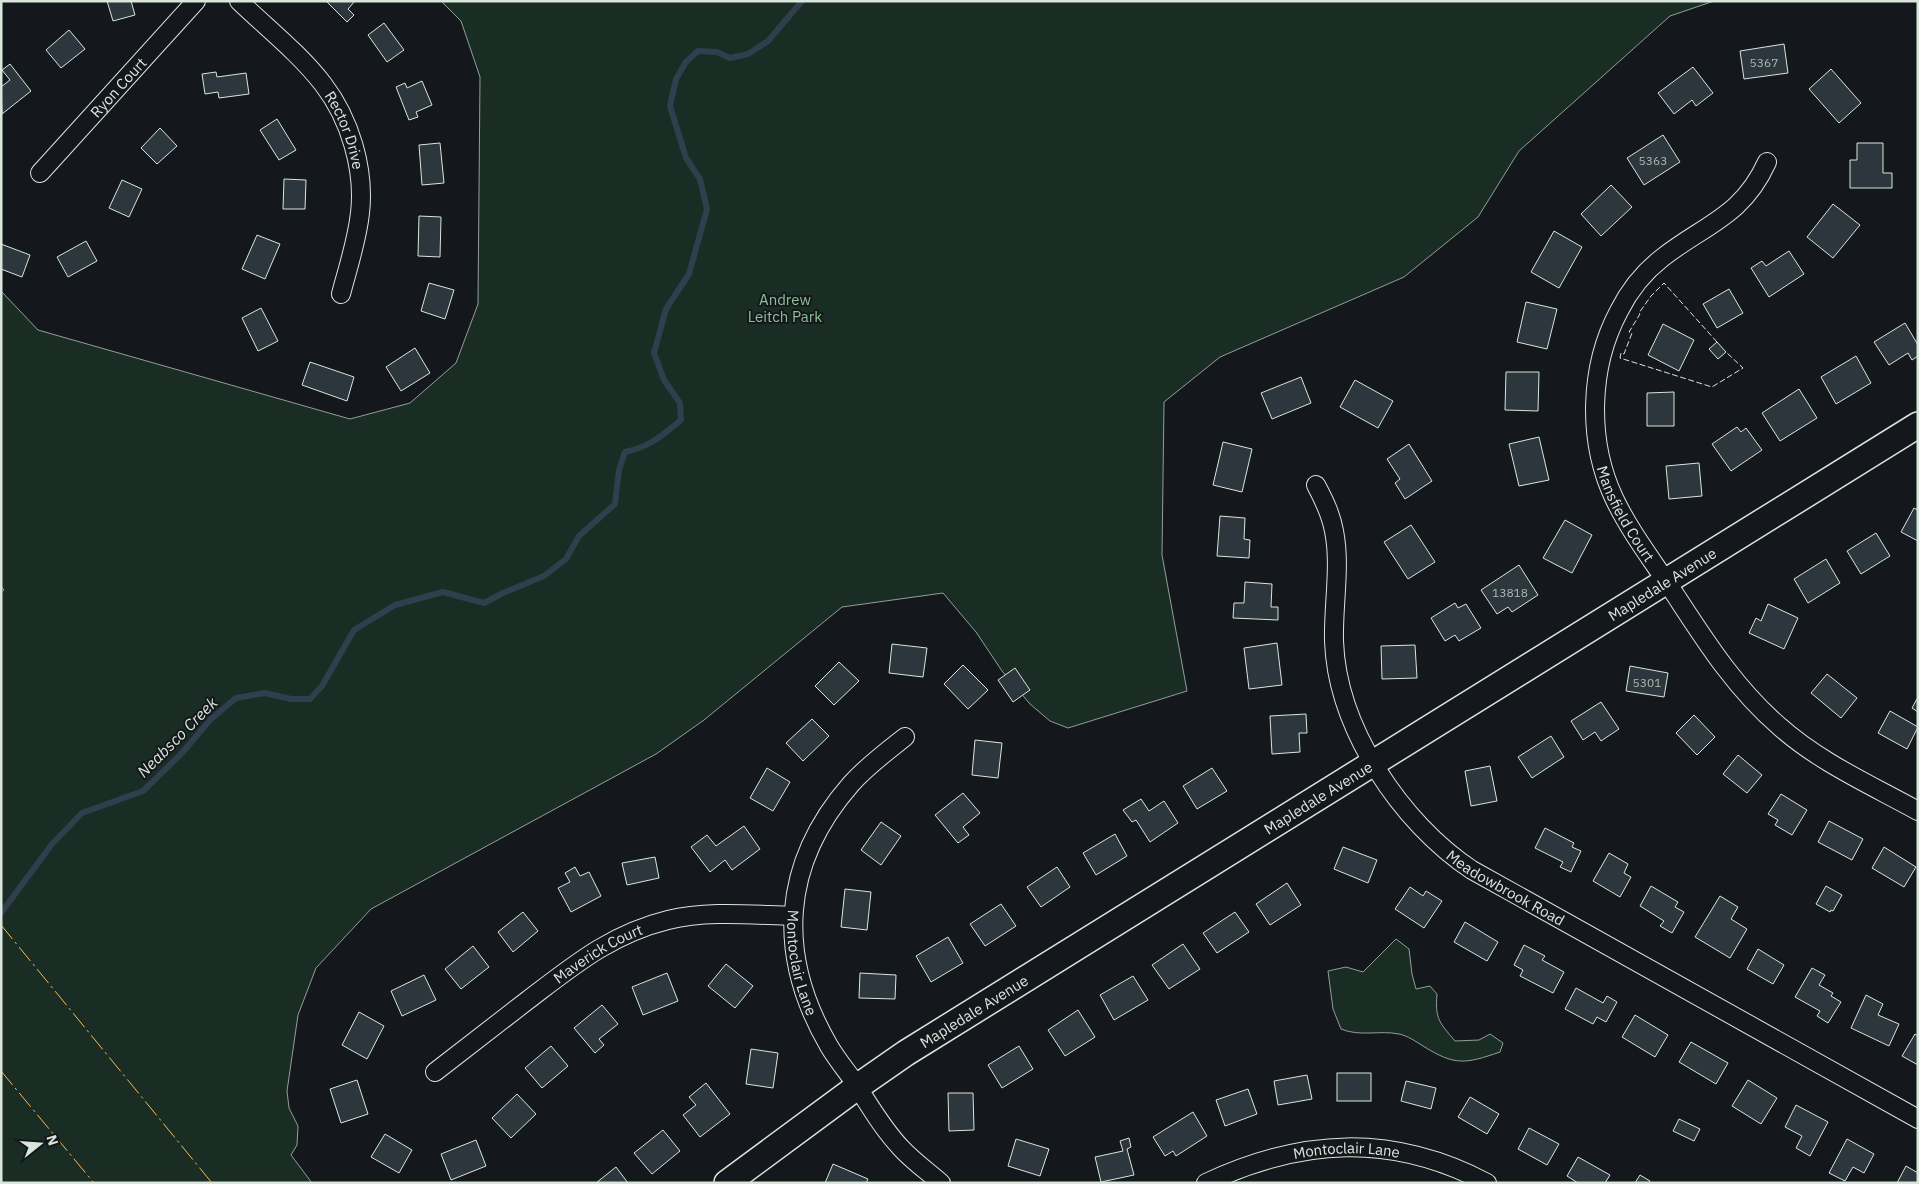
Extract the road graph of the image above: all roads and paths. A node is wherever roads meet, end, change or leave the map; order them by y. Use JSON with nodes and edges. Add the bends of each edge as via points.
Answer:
{"nodes":[{"id":1,"x":196,"y":1,"type":"edge"},
{"id":2,"x":239,"y":1,"type":"edge"},
{"id":3,"x":1767,"y":162,"type":"dead end"},
{"id":4,"x":40,"y":173,"type":"dead end"},
{"id":5,"x":341,"y":294,"type":"dead end"},
{"id":6,"x":1918,"y":425,"type":"edge"},
{"id":7,"x":1316,"y":485,"type":"dead end"},
{"id":8,"x":1666,"y":581,"type":"junction"},
{"id":9,"x":905,"y":737,"type":"dead end"},
{"id":10,"x":1374,"y":763,"type":"junction"},
{"id":11,"x":1918,"y":811,"type":"edge"},
{"id":12,"x":793,"y":916,"type":"junction"},
{"id":13,"x":435,"y":1072,"type":"dead end"},
{"id":14,"x":857,"y":1086,"type":"junction"},
{"id":15,"x":1918,"y":1119,"type":"edge"},
{"id":16,"x":727,"y":1183,"type":"edge"},
{"id":17,"x":941,"y":1183,"type":"edge"},
{"id":18,"x":1206,"y":1183,"type":"edge"},
{"id":19,"x":1487,"y":1183,"type":"edge"}],
"edges":[{"from":1,"to":4,"type":"street","name":"Ryon Court"},
{"from":2,"to":5,"type":"street","name":"Rector Drive","via":[[304,62],[324,86],[349,134],[359,169],[360,198],[355,242]]},
{"from":3,"to":8,"type":"street","name":"Mansfield Court","via":[[1760,178],[1738,206],[1662,258],[1639,280],[1613,324],[1598,370],[1596,434],[1604,471],[1621,511]]},
{"from":6,"to":8,"type":"street","name":"Mapledale Avenue"},
{"from":7,"to":10,"type":"street","name":"Meadowbrook Road","via":[[1327,506],[1334,533],[1334,637],[1339,678],[1355,727]]},
{"from":8,"to":10,"type":"street","name":"Mapledale Avenue"},
{"from":8,"to":11,"type":"street","name":"Mansfield Court","via":[[1719,662],[1779,727],[1830,762]]},
{"from":9,"to":12,"type":"street","name":"Montoclair Lane","via":[[851,784],[829,812],[800,869]]},
{"from":10,"to":14,"type":"street","name":"Mapledale Avenue"},
{"from":10,"to":15,"type":"street","name":"Meadowbrook Road","via":[[1412,819],[1438,845],[1472,870]]},
{"from":12,"to":13,"type":"street","name":"Maverick Court","via":[[693,916],[642,927],[578,962]]},
{"from":12,"to":14,"type":"street","name":"Montoclair Lane","via":[[800,977],[813,1012],[829,1046]]},
{"from":14,"to":16,"type":"street","name":"Mapledale Avenue"},
{"from":14,"to":17,"type":"street","name":"Montoclair Lane","via":[[900,1147]]},
{"from":18,"to":19,"type":"street","name":"Montoclair Lane","via":[[1259,1161],[1296,1152],[1364,1147],[1402,1151],[1441,1162]]}]}
